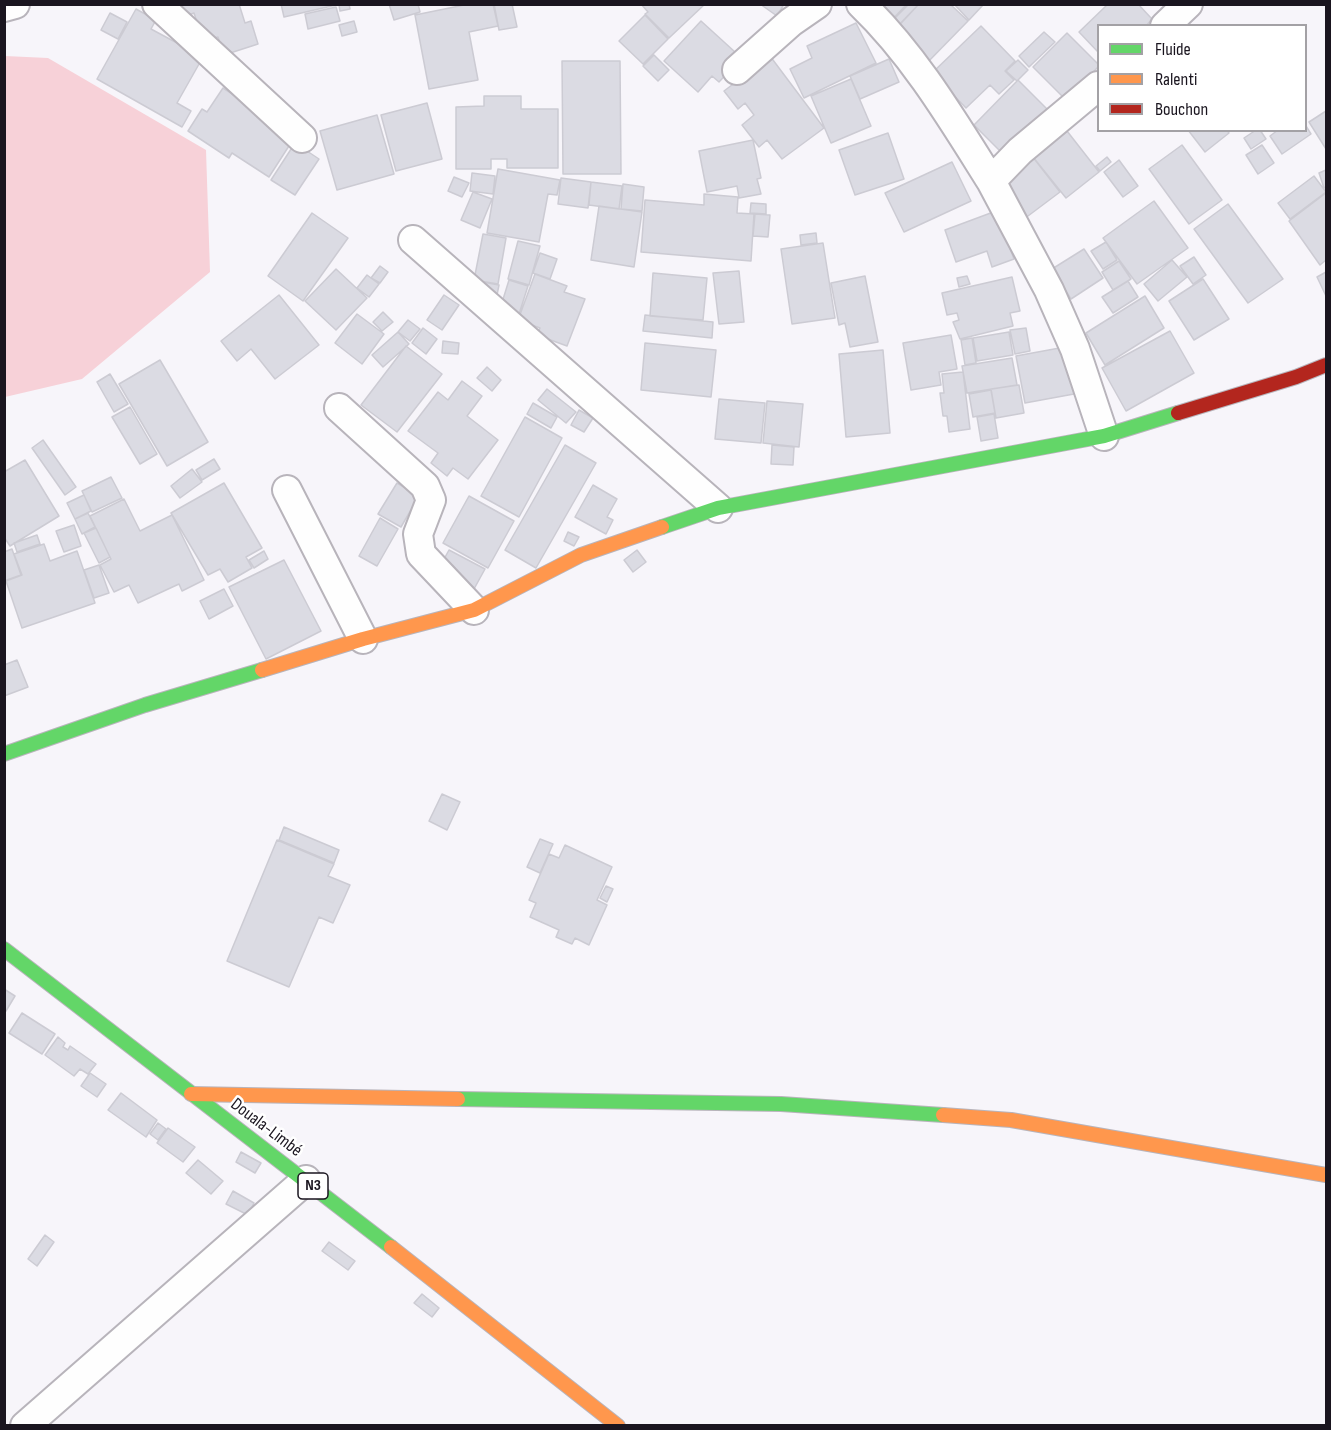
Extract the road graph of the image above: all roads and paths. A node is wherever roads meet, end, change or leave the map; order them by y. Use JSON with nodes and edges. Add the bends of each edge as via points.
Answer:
{"nodes":[{"id":1,"x":15,"y":4,"type":"edge"},
{"id":2,"x":156,"y":4,"type":"edge"},
{"id":3,"x":817,"y":4,"type":"edge"},
{"id":4,"x":861,"y":4,"type":"edge"},
{"id":5,"x":1188,"y":4,"type":"edge"},
{"id":6,"x":4,"y":7,"type":"edge"},
{"id":7,"x":1167,"y":24,"type":"edge"},
{"id":8,"x":736,"y":70,"type":"dead end"},
{"id":9,"x":1097,"y":87,"type":"edge"},
{"id":10,"x":302,"y":138,"type":"dead end"},
{"id":11,"x":991,"y":181,"type":"junction"},
{"id":12,"x":413,"y":240,"type":"dead end"},
{"id":13,"x":1326,"y":365,"type":"edge"},
{"id":14,"x":339,"y":408,"type":"dead end"},
{"id":15,"x":1104,"y":436,"type":"junction"},
{"id":16,"x":287,"y":490,"type":"dead end"},
{"id":17,"x":718,"y":508,"type":"junction"},
{"id":18,"x":474,"y":610,"type":"junction"},
{"id":19,"x":363,"y":639,"type":"junction"},
{"id":20,"x":4,"y":754,"type":"edge"},
{"id":21,"x":4,"y":949,"type":"edge"},
{"id":22,"x":191,"y":1094,"type":"junction"},
{"id":23,"x":1326,"y":1175,"type":"edge"},
{"id":24,"x":306,"y":1180,"type":"junction"},
{"id":25,"x":25,"y":1425,"type":"edge"},
{"id":26,"x":618,"y":1425,"type":"edge"}],
"edges":[{"from":1,"to":6,"type":"street"},
{"from":2,"to":10,"type":"street"},
{"from":3,"to":8,"type":"street"},
{"from":4,"to":11,"type":"street","via":[[886,28],[942,102]]},
{"from":5,"to":7,"type":"street"},
{"from":9,"to":11,"type":"street","via":[[1020,151]]},
{"from":11,"to":15,"type":"street","via":[[1054,299]]},
{"from":12,"to":17,"type":"street"},
{"from":13,"to":15,"type":"main road"},
{"from":14,"to":18,"type":"street","via":[[425,486],[431,500],[418,534],[421,554]]},
{"from":15,"to":17,"type":"main road"},
{"from":16,"to":19,"type":"street"},
{"from":17,"to":18,"type":"main road","via":[[581,555]]},
{"from":18,"to":19,"type":"main road"},
{"from":19,"to":20,"type":"main road","via":[[145,705]]},
{"from":21,"to":22,"type":"main road","name":"Douala-Limbé","number":"N3"},
{"from":22,"to":23,"type":"main road","via":[[781,1104],[988,1118]]},
{"from":22,"to":24,"type":"main road","name":"Douala-Limbé","number":"N3"},
{"from":24,"to":25,"type":"street"},
{"from":24,"to":26,"type":"main road","name":"Douala-Limbé","number":"N3"}]}
